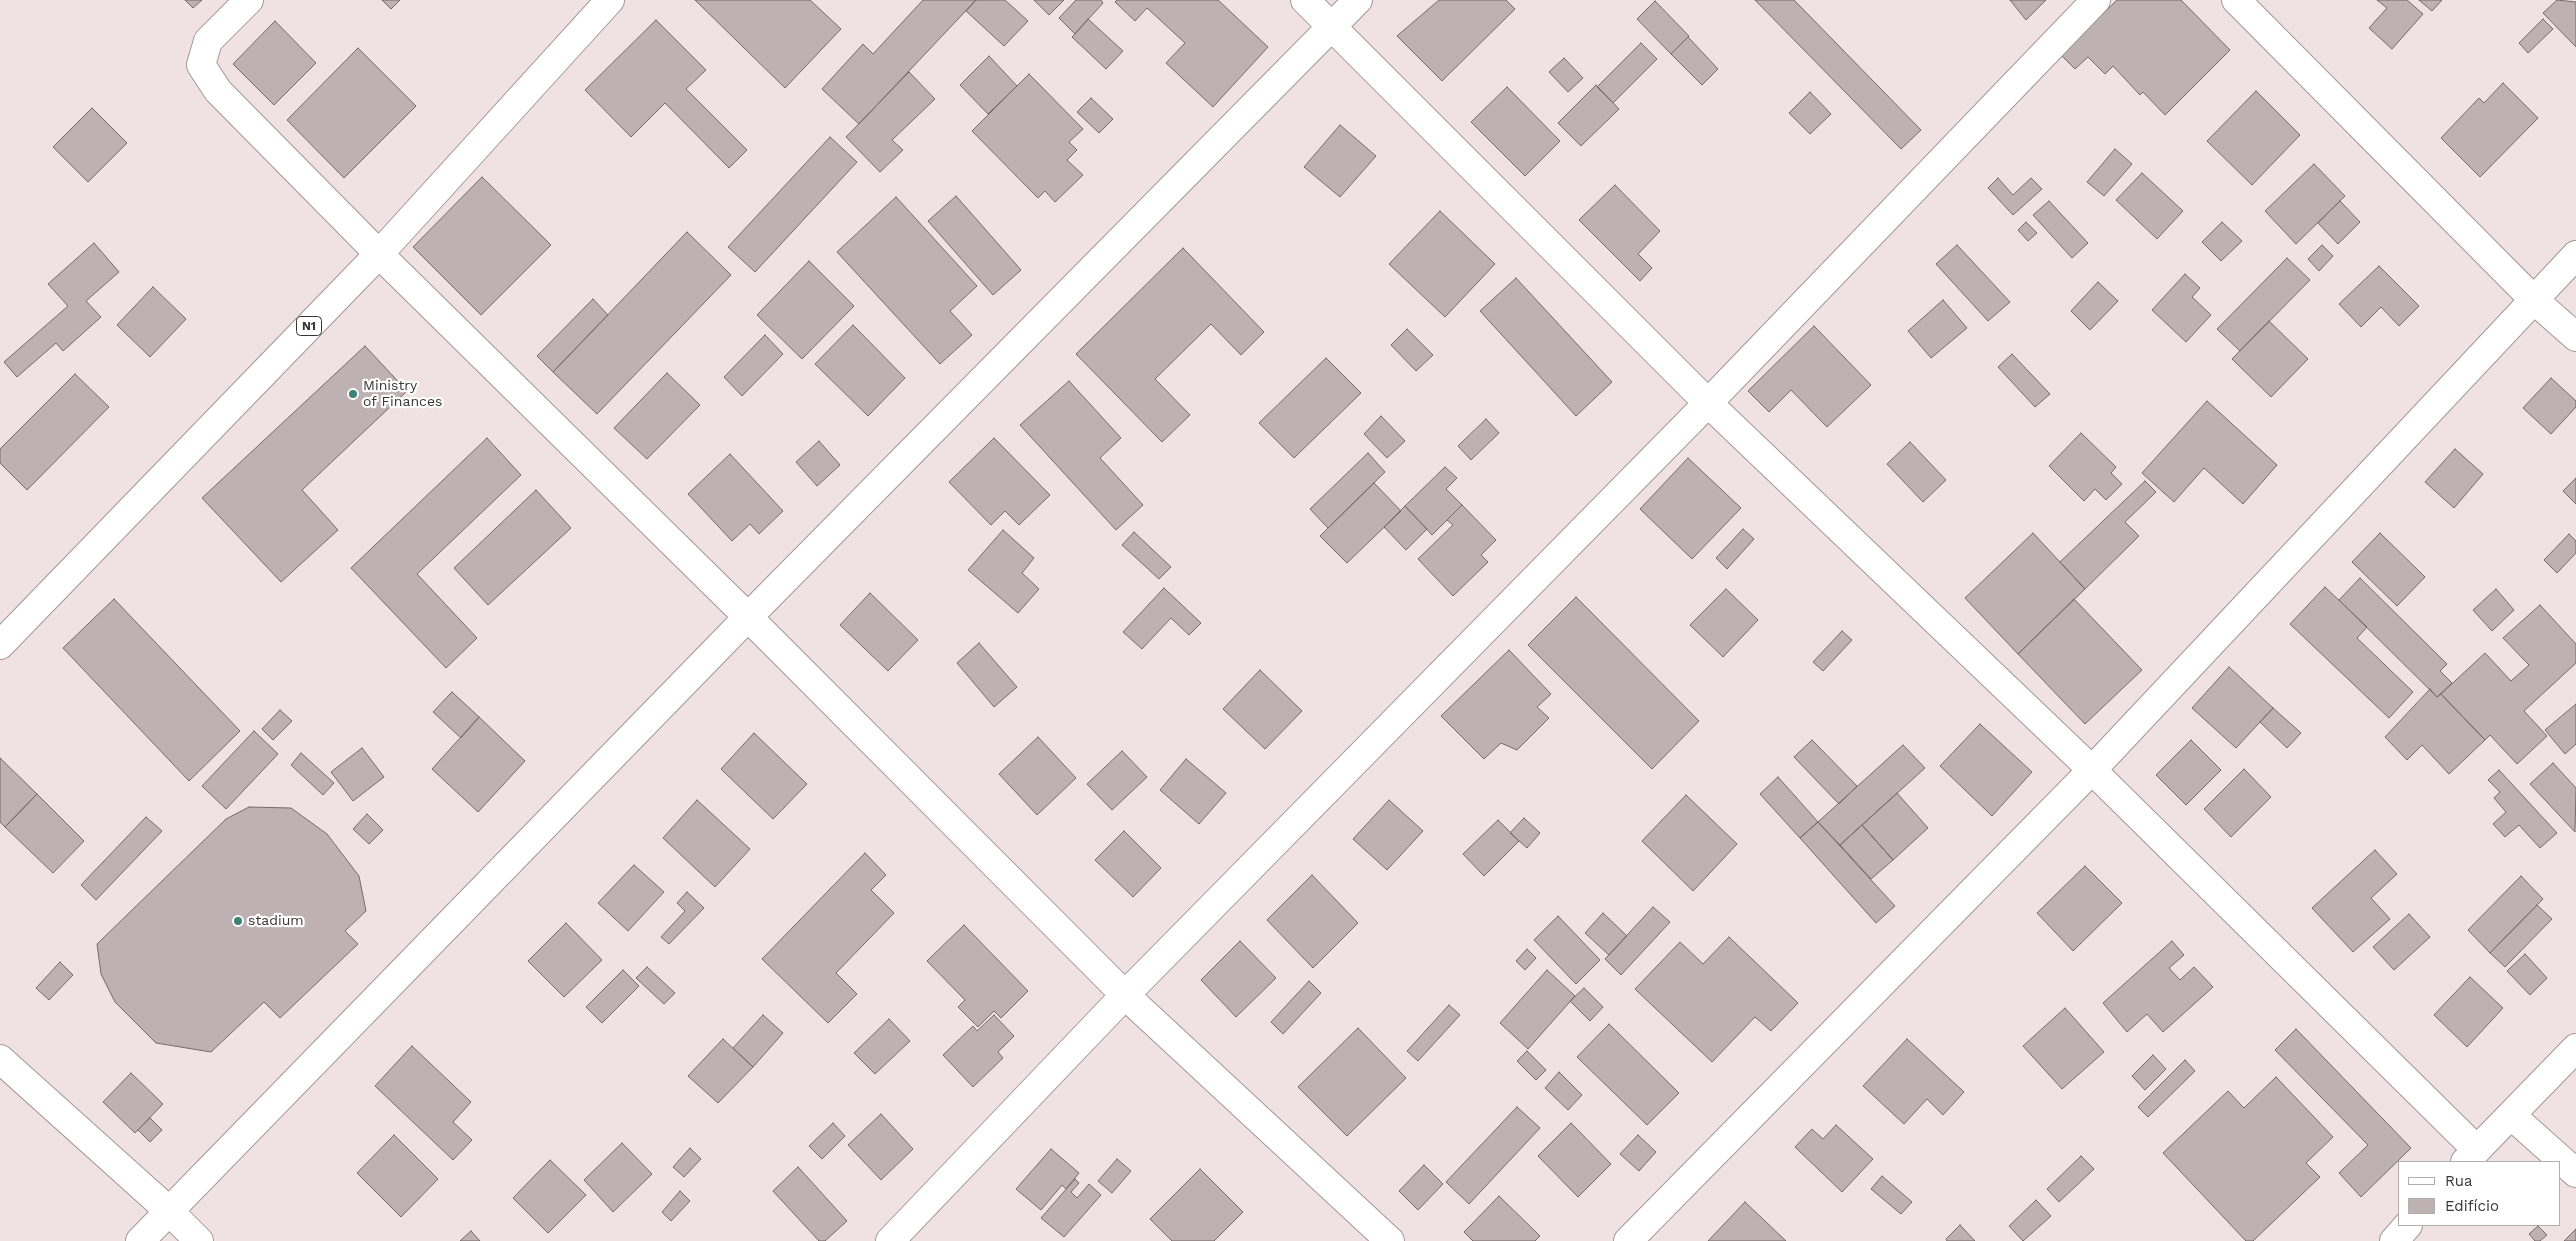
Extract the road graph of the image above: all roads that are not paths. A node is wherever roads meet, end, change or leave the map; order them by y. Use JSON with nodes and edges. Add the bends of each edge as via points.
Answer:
{"nodes":[{"id":1,"x":249,"y":0,"type":"edge"},
{"id":2,"x":610,"y":0,"type":"edge"},
{"id":3,"x":1305,"y":0,"type":"edge"},
{"id":4,"x":1358,"y":0,"type":"edge"},
{"id":5,"x":2096,"y":0,"type":"edge"},
{"id":6,"x":2236,"y":0,"type":"edge"},
{"id":7,"x":1333,"y":26,"type":"junction"},
{"id":8,"x":379,"y":254,"type":"junction"},
{"id":9,"x":2576,"y":255,"type":"edge"},
{"id":10,"x":2533,"y":299,"type":"junction"},
{"id":11,"x":2576,"y":337,"type":"edge"},
{"id":12,"x":1708,"y":403,"type":"junction"},
{"id":13,"x":748,"y":617,"type":"junction"},
{"id":14,"x":0,"y":645,"type":"edge"},
{"id":15,"x":2092,"y":770,"type":"junction"},
{"id":16,"x":1125,"y":995,"type":"junction"},
{"id":17,"x":2576,"y":1048,"type":"edge"},
{"id":18,"x":0,"y":1059,"type":"edge"},
{"id":19,"x":2512,"y":1116,"type":"junction"},
{"id":20,"x":2471,"y":1156,"type":"edge"},
{"id":21,"x":2576,"y":1173,"type":"edge"},
{"id":22,"x":168,"y":1210,"type":"junction"},
{"id":23,"x":2407,"y":1226,"type":"edge"},
{"id":24,"x":140,"y":1241,"type":"edge"},
{"id":25,"x":199,"y":1241,"type":"edge"},
{"id":26,"x":890,"y":1241,"type":"edge"},
{"id":27,"x":1390,"y":1241,"type":"edge"},
{"id":28,"x":1628,"y":1241,"type":"edge"},
{"id":29,"x":2394,"y":1241,"type":"edge"}],
"edges":[{"from":1,"to":8,"type":"main road","via":[[208,41],[201,64],[218,91]]},
{"from":2,"to":8,"type":"main road","number":"N1"},
{"from":3,"to":7,"type":"main road"},
{"from":4,"to":7,"type":"main road"},
{"from":5,"to":12,"type":"main road"},
{"from":6,"to":10,"type":"main road"},
{"from":7,"to":12,"type":"main road"},
{"from":7,"to":13,"type":"main road"},
{"from":8,"to":13,"type":"main road"},
{"from":8,"to":14,"type":"main road","number":"N1"},
{"from":9,"to":10,"type":"main road"},
{"from":10,"to":11,"type":"main road"},
{"from":10,"to":15,"type":"main road"},
{"from":12,"to":15,"type":"main road"},
{"from":12,"to":16,"type":"main road"},
{"from":13,"to":16,"type":"main road"},
{"from":13,"to":22,"type":"main road"},
{"from":15,"to":20,"type":"main road"},
{"from":15,"to":28,"type":"main road"},
{"from":16,"to":26,"type":"main road"},
{"from":16,"to":27,"type":"main road"},
{"from":17,"to":19,"type":"main road"},
{"from":18,"to":22,"type":"main road"},
{"from":19,"to":20,"type":"main road"},
{"from":19,"to":21,"type":"main road"},
{"from":22,"to":24,"type":"main road"},
{"from":22,"to":25,"type":"main road"},
{"from":23,"to":29,"type":"main road"}]}
